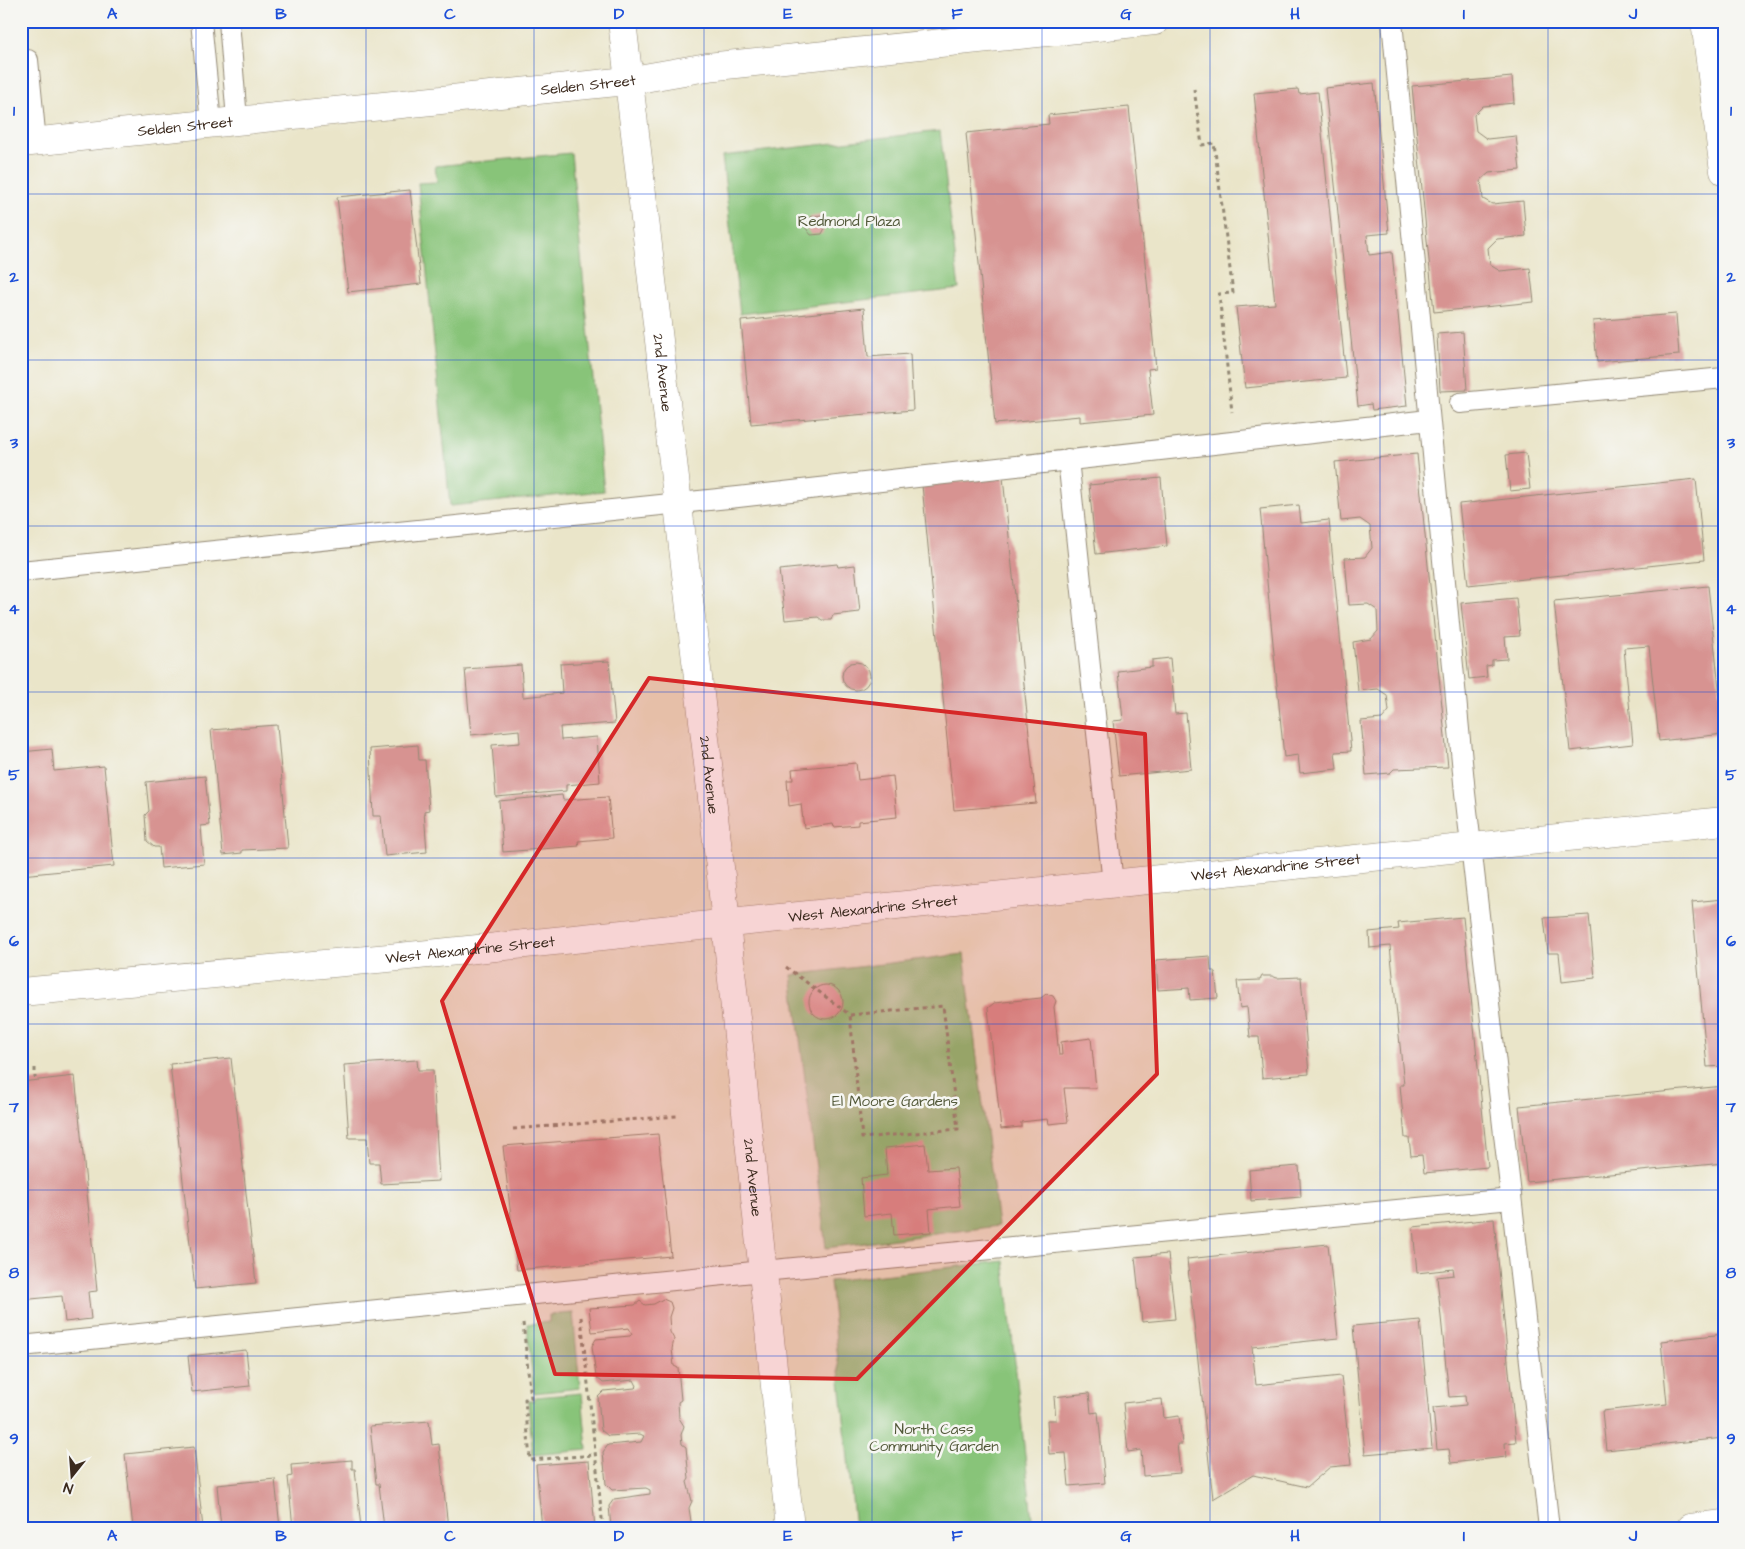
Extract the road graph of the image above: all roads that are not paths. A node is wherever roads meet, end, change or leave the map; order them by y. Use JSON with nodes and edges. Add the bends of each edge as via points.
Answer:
{"nodes":[{"id":1,"x":201,"y":21,"type":"edge"},
{"id":2,"x":229,"y":21,"type":"edge"},
{"id":3,"x":622,"y":21,"type":"edge"},
{"id":4,"x":1155,"y":21,"type":"edge"},
{"id":5,"x":1392,"y":21,"type":"edge"},
{"id":6,"x":1705,"y":21,"type":"edge"},
{"id":7,"x":1149,"y":22,"type":"edge"},
{"id":8,"x":28,"y":60,"type":"dead end"},
{"id":9,"x":628,"y":80,"type":"junction"},
{"id":10,"x":224,"y":122,"type":"junction"},
{"id":11,"x":28,"y":142,"type":"edge"},
{"id":12,"x":1724,"y":171,"type":"edge"},
{"id":13,"x":1724,"y":378,"type":"edge"},
{"id":14,"x":1460,"y":403,"type":"dead end"},
{"id":15,"x":1429,"y":420,"type":"junction"},
{"id":16,"x":1068,"y":459,"type":"junction"},
{"id":17,"x":680,"y":503,"type":"junction"},
{"id":18,"x":21,"y":571,"type":"edge"},
{"id":19,"x":1724,"y":821,"type":"edge"},
{"id":20,"x":1471,"y":847,"type":"junction"},
{"id":21,"x":1113,"y":884,"type":"junction"},
{"id":22,"x":727,"y":924,"type":"junction"},
{"id":23,"x":21,"y":992,"type":"edge"},
{"id":24,"x":1511,"y":1199,"type":"junction"},
{"id":25,"x":763,"y":1271,"type":"junction"},
{"id":26,"x":21,"y":1346,"type":"edge"},
{"id":27,"x":1724,"y":1524,"type":"edge"},
{"id":28,"x":790,"y":1528,"type":"edge"},
{"id":29,"x":1549,"y":1528,"type":"edge"},
{"id":30,"x":1690,"y":1528,"type":"edge"}],
"edges":[{"from":1,"to":10,"type":"lane"},
{"from":2,"to":10,"type":"lane"},
{"from":3,"to":9,"type":"street","name":"2nd Avenue"},
{"from":4,"to":7,"type":"street","name":"Selden Street"},
{"from":5,"to":15,"type":"lane"},
{"from":6,"to":12,"type":"street"},
{"from":7,"to":9,"type":"street","name":"Selden Street","via":[[707,67]]},
{"from":8,"to":11,"type":"lane"},
{"from":9,"to":10,"type":"street","name":"Selden Street"},
{"from":9,"to":17,"type":"street","name":"2nd Avenue"},
{"from":10,"to":11,"type":"street","name":"Selden Street"},
{"from":13,"to":14,"type":"lane"},
{"from":15,"to":16,"type":"lane"},
{"from":15,"to":20,"type":"lane"},
{"from":16,"to":17,"type":"lane"},
{"from":16,"to":21,"type":"lane"},
{"from":17,"to":18,"type":"lane"},
{"from":17,"to":22,"type":"street","name":"2nd Avenue"},
{"from":19,"to":20,"type":"street","name":"West Alexandrine Street"},
{"from":20,"to":21,"type":"street","name":"West Alexandrine Street"},
{"from":20,"to":24,"type":"lane"},
{"from":21,"to":22,"type":"street","name":"West Alexandrine Street"},
{"from":22,"to":23,"type":"street","name":"West Alexandrine Street"},
{"from":22,"to":25,"type":"street","name":"2nd Avenue"},
{"from":24,"to":25,"type":"lane"},
{"from":24,"to":29,"type":"lane"},
{"from":25,"to":26,"type":"lane"},
{"from":25,"to":28,"type":"street","name":"2nd Avenue"},
{"from":27,"to":30,"type":"street"}]}
